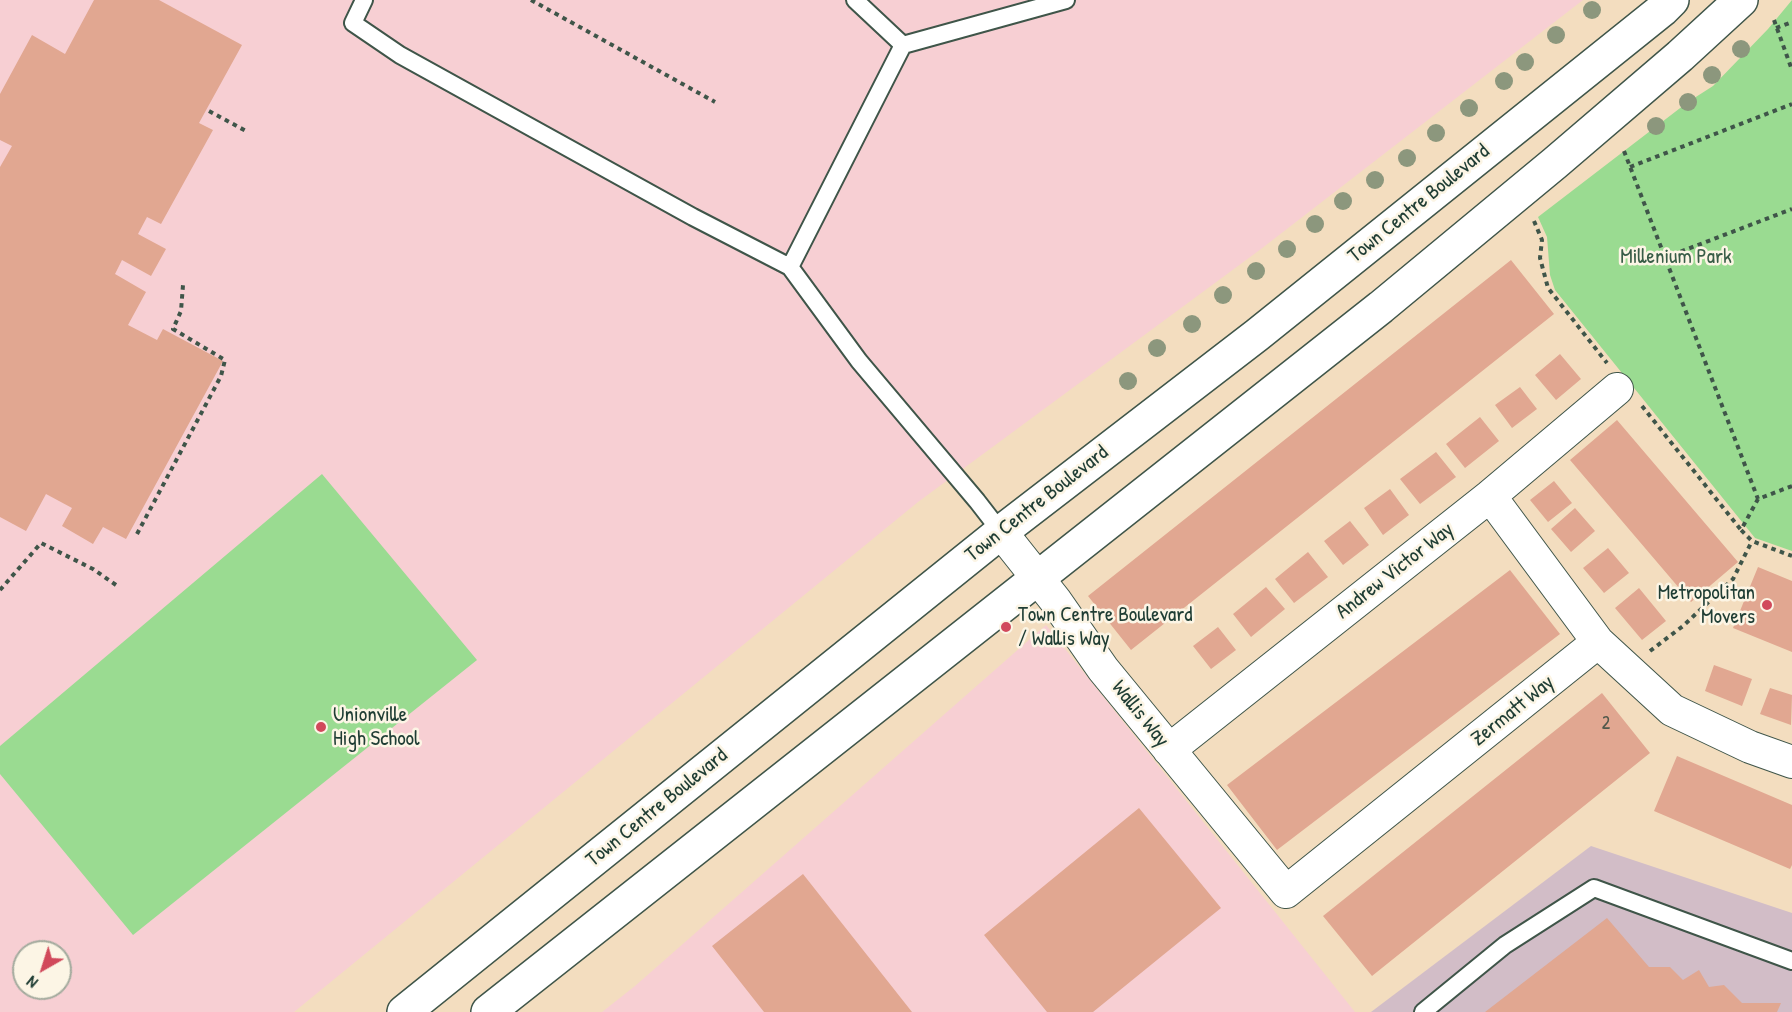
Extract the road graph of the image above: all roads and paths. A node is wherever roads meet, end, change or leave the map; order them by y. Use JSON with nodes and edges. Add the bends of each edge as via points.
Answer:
{"nodes":[{"id":1,"x":364,"y":0,"type":"edge"},
{"id":2,"x":531,"y":0,"type":"edge"},
{"id":3,"x":855,"y":0,"type":"edge"},
{"id":4,"x":1066,"y":0,"type":"edge"},
{"id":5,"x":1672,"y":0,"type":"edge"},
{"id":6,"x":1741,"y":0,"type":"edge"},
{"id":7,"x":1774,"y":20,"type":"dead end"},
{"id":8,"x":1792,"y":22,"type":"edge"},
{"id":9,"x":1776,"y":28,"type":"junction"},
{"id":10,"x":903,"y":45,"type":"junction"},
{"id":11,"x":1792,"y":70,"type":"edge"},
{"id":12,"x":715,"y":102,"type":"dead end"},
{"id":13,"x":1792,"y":104,"type":"edge"},
{"id":14,"x":209,"y":111,"type":"dead end"},
{"id":15,"x":246,"y":131,"type":"dead end"},
{"id":16,"x":1624,"y":151,"type":"dead end"},
{"id":17,"x":1630,"y":167,"type":"junction"},
{"id":18,"x":1792,"y":208,"type":"edge"},
{"id":19,"x":1664,"y":258,"type":"junction"},
{"id":20,"x":790,"y":267,"type":"junction"},
{"id":21,"x":183,"y":285,"type":"dead end"},
{"id":22,"x":1617,"y":389,"type":"dead end"},
{"id":23,"x":1792,"y":486,"type":"edge"},
{"id":24,"x":1490,"y":496,"type":"junction"},
{"id":25,"x":1758,"y":499,"type":"junction"},
{"id":26,"x":1000,"y":532,"type":"junction"},
{"id":27,"x":137,"y":534,"type":"dead end"},
{"id":28,"x":1752,"y":542,"type":"junction"},
{"id":29,"x":1792,"y":556,"type":"edge"},
{"id":30,"x":1037,"y":577,"type":"junction"},
{"id":31,"x":116,"y":585,"type":"dead end"},
{"id":32,"x":0,"y":590,"type":"edge"},
{"id":33,"x":1598,"y":642,"type":"junction"},
{"id":34,"x":1626,"y":669,"type":"junction"},
{"id":35,"x":1169,"y":750,"type":"junction"},
{"id":36,"x":1792,"y":762,"type":"edge"},
{"id":37,"x":1286,"y":892,"type":"joint"},
{"id":38,"x":1792,"y":960,"type":"edge"},
{"id":39,"x":504,"y":1007,"type":"edge"},
{"id":40,"x":404,"y":1012,"type":"edge"},
{"id":41,"x":1423,"y":1012,"type":"edge"}],
"edges":[{"from":1,"to":20,"type":"lane","via":[[353,23],[400,55]]},
{"from":2,"to":12,"type":"path"},
{"from":3,"to":10,"type":"lane"},
{"from":4,"to":10,"type":"lane"},
{"from":5,"to":26,"type":"main road","name":"Town Centre Boulevard","via":[[1266,327]]},
{"from":6,"to":30,"type":"main road","via":[[1555,163],[1381,307]]},
{"from":7,"to":9,"type":"path"},
{"from":8,"to":9,"type":"path"},
{"from":9,"to":11,"type":"path"},
{"from":10,"to":20,"type":"lane"},
{"from":13,"to":17,"type":"path"},
{"from":14,"to":15,"type":"path"},
{"from":16,"to":17,"type":"path"},
{"from":17,"to":19,"type":"path"},
{"from":18,"to":19,"type":"path"},
{"from":19,"to":25,"type":"path"},
{"from":20,"to":26,"type":"lane","via":[[859,362]]},
{"from":21,"to":27,"type":"path","via":[[181,311],[173,329],[225,360],[221,376]]},
{"from":22,"to":24,"type":"street","name":"Andrew Victor Way"},
{"from":23,"to":25,"type":"path"},
{"from":24,"to":33,"type":"street"},
{"from":24,"to":35,"type":"street","name":"Andrew Victor Way"},
{"from":25,"to":28,"type":"path","via":[[1741,530]]},
{"from":26,"to":30,"type":"street","name":"Wallis Way"},
{"from":26,"to":40,"type":"main road","name":"Town Centre Boulevard"},
{"from":28,"to":29,"type":"path"},
{"from":28,"to":34,"type":"path","via":[[1733,579],[1683,626]]},
{"from":30,"to":35,"type":"street","name":"Wallis Way","via":[[1103,669]]},
{"from":30,"to":39,"type":"main road"},
{"from":31,"to":32,"type":"path","via":[[41,543]]},
{"from":33,"to":34,"type":"street"},
{"from":33,"to":37,"type":"street","name":"Zermatt Way"},
{"from":34,"to":36,"type":"street","via":[[1672,710]]},
{"from":35,"to":37,"type":"street","name":"Wallis Way"},
{"from":38,"to":41,"type":"lane","via":[[1594,888],[1505,945]]}]}
